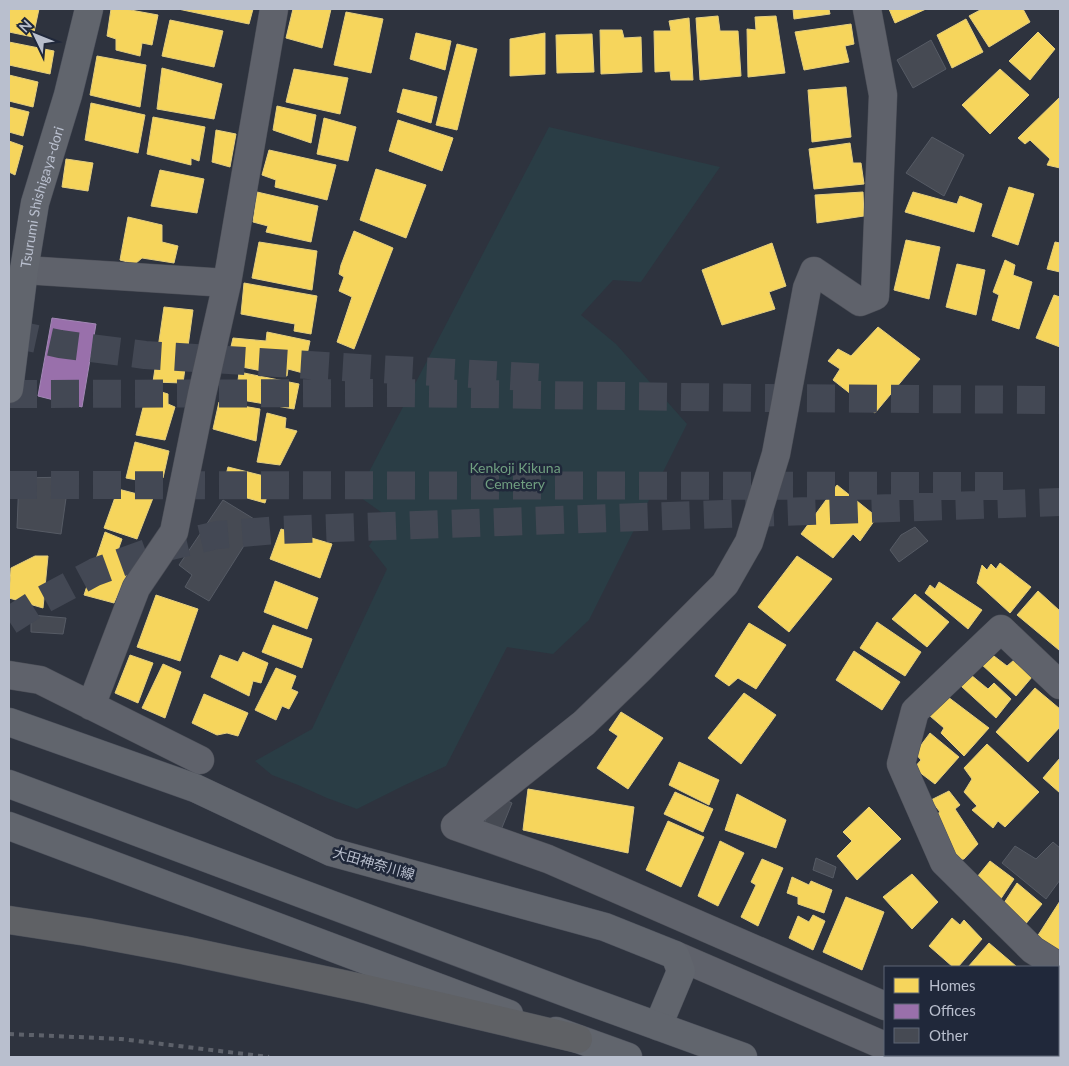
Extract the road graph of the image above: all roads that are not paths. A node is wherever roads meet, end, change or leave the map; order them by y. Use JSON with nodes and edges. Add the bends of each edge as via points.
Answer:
{"nodes":[{"id":1,"x":89,"y":9,"type":"edge"},
{"id":2,"x":274,"y":9,"type":"edge"},
{"id":3,"x":867,"y":9,"type":"edge"},
{"id":4,"x":24,"y":270,"type":"junction"},
{"id":5,"x":227,"y":283,"type":"junction"},
{"id":6,"x":9,"y":389,"type":"edge"},
{"id":7,"x":9,"y":675,"type":"edge"},
{"id":8,"x":1060,"y":685,"type":"edge"},
{"id":9,"x":91,"y":706,"type":"junction"},
{"id":10,"x":9,"y":722,"type":"edge"},
{"id":11,"x":200,"y":760,"type":"dead end"},
{"id":12,"x":9,"y":784,"type":"edge"},
{"id":13,"x":9,"y":826,"type":"edge"},
{"id":14,"x":9,"y":920,"type":"edge"},
{"id":15,"x":675,"y":955,"type":"junction"},
{"id":16,"x":1058,"y":966,"type":"edge"},
{"id":17,"x":884,"y":1006,"type":"edge"},
{"id":18,"x":658,"y":1026,"type":"junction"},
{"id":19,"x":578,"y":1039,"type":"junction"},
{"id":20,"x":884,"y":1046,"type":"edge"},
{"id":21,"x":628,"y":1057,"type":"edge"},
{"id":22,"x":743,"y":1057,"type":"edge"}],
"edges":[{"from":1,"to":4,"type":"main road","name":"Tsurumi Shishigaya-dori","via":[[68,95],[35,203]]},
{"from":2,"to":5,"type":"street"},
{"from":3,"to":17,"type":"street","via":[[883,95],[875,296],[860,302],[814,271],[807,288],[776,454],[749,542],[725,584],[584,723],[455,826],[548,859]]},
{"from":4,"to":5,"type":"street"},
{"from":4,"to":6,"type":"main road","name":"Tsurumi Shishigaya-dori"},
{"from":5,"to":9,"type":"street","via":[[174,532],[136,588]]},
{"from":7,"to":9,"type":"street","via":[[40,680]]},
{"from":8,"to":16,"type":"street","via":[[1001,629],[915,711],[901,764],[944,862],[1033,950]]},
{"from":9,"to":11,"type":"street"},
{"from":10,"to":15,"type":"main road","name":"大田神奈川線","via":[[195,788],[331,852],[605,927]]},
{"from":12,"to":18,"type":"main road"},
{"from":13,"to":19,"type":"main road"},
{"from":14,"to":19,"type":"highway","via":[[183,950]]},
{"from":15,"to":18,"type":"main road","via":[[681,972]]},
{"from":15,"to":20,"type":"street"},
{"from":18,"to":22,"type":"main road"},
{"from":19,"to":21,"type":"main road"}]}
